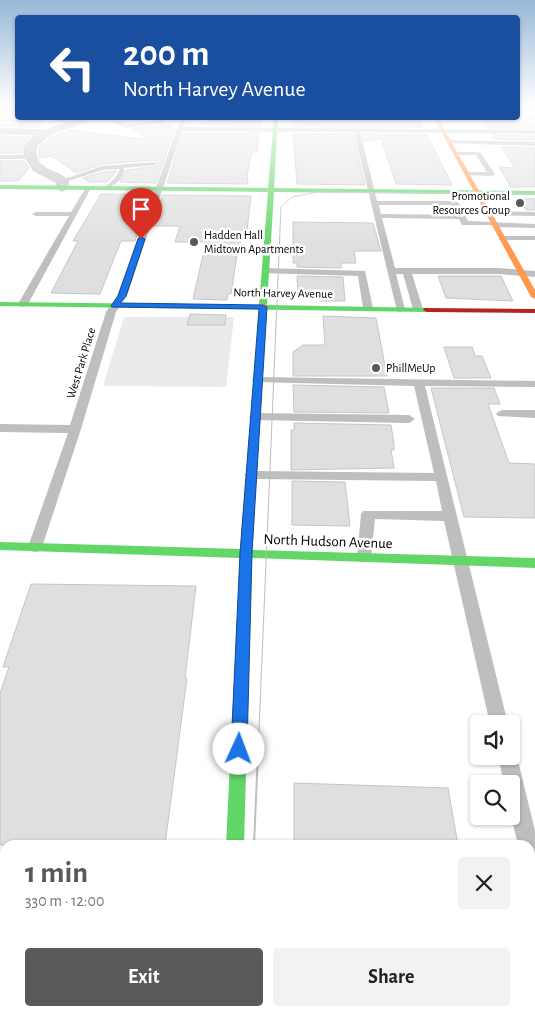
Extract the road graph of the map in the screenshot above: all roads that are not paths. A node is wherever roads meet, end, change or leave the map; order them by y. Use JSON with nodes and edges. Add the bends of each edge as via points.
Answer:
{"nodes":[{"id":1,"x":30,"y":152,"type":"edge"},
{"id":2,"x":172,"y":152,"type":"edge"},
{"id":3,"x":274,"y":152,"type":"edge"},
{"id":4,"x":363,"y":152,"type":"edge"},
{"id":5,"x":456,"y":152,"type":"edge"},
{"id":6,"x":483,"y":152,"type":"edge"},
{"id":7,"x":478,"y":153,"type":"joint"},
{"id":8,"x":30,"y":157,"type":"junction"},
{"id":9,"x":0,"y":159,"type":"edge"},
{"id":10,"x":154,"y":164,"type":"dead end"},
{"id":11,"x":122,"y":170,"type":"dead end"},
{"id":12,"x":468,"y":174,"type":"junction"},
{"id":13,"x":62,"y":185,"type":"junction"},
{"id":14,"x":0,"y":187,"type":"edge"},
{"id":15,"x":88,"y":188,"type":"junction"},
{"id":16,"x":107,"y":188,"type":"junction"},
{"id":17,"x":159,"y":189,"type":"junction"},
{"id":18,"x":272,"y":190,"type":"junction"},
{"id":19,"x":328,"y":191,"type":"junction"},
{"id":20,"x":373,"y":191,"type":"junction"},
{"id":21,"x":478,"y":192,"type":"junction"},
{"id":22,"x":535,"y":193,"type":"edge"},
{"id":23,"x":376,"y":203,"type":"junction"},
{"id":24,"x":36,"y":214,"type":"dead end"},
{"id":25,"x":74,"y":214,"type":"junction"},
{"id":26,"x":269,"y":214,"type":"junction"},
{"id":27,"x":535,"y":214,"type":"edge"},
{"id":28,"x":380,"y":220,"type":"junction"},
{"id":29,"x":464,"y":220,"type":"junction"},
{"id":30,"x":493,"y":221,"type":"junction"},
{"id":31,"x":535,"y":226,"type":"edge"},
{"id":32,"x":502,"y":238,"type":"junction"},
{"id":33,"x":535,"y":238,"type":"edge"},
{"id":34,"x":392,"y":270,"type":"junction"},
{"id":35,"x":265,"y":271,"type":"junction"},
{"id":36,"x":407,"y":271,"type":"junction"},
{"id":37,"x":522,"y":273,"type":"junction"},
{"id":38,"x":535,"y":274,"type":"edge"},
{"id":39,"x":535,"y":296,"type":"edge"},
{"id":40,"x":0,"y":304,"type":"edge"},
{"id":41,"x":23,"y":304,"type":"junction"},
{"id":42,"x":115,"y":306,"type":"junction"},
{"id":43,"x":263,"y":307,"type":"junction"},
{"id":44,"x":368,"y":308,"type":"junction"},
{"id":45,"x":400,"y":309,"type":"junction"},
{"id":46,"x":418,"y":309,"type":"junction"},
{"id":47,"x":535,"y":310,"type":"edge"},
{"id":48,"x":258,"y":380,"type":"junction"},
{"id":49,"x":420,"y":382,"type":"junction"},
{"id":50,"x":535,"y":384,"type":"edge"},
{"id":51,"x":502,"y":414,"type":"dead end"},
{"id":52,"x":535,"y":414,"type":"edge"},
{"id":53,"x":255,"y":418,"type":"junction"},
{"id":54,"x":409,"y":419,"type":"dead end"},
{"id":55,"x":75,"y":429,"type":"junction"},
{"id":56,"x":2,"y":431,"type":"edge"},
{"id":57,"x":251,"y":474,"type":"junction"},
{"id":58,"x":441,"y":477,"type":"junction"},
{"id":59,"x":450,"y":516,"type":"junction"},
{"id":60,"x":0,"y":546,"type":"edge"},
{"id":61,"x":35,"y":547,"type":"junction"},
{"id":62,"x":246,"y":553,"type":"junction"},
{"id":63,"x":364,"y":557,"type":"junction"},
{"id":64,"x":460,"y":561,"type":"junction"},
{"id":65,"x":535,"y":563,"type":"edge"},
{"id":66,"x":497,"y":715,"type":"edge"},
{"id":67,"x":509,"y":765,"type":"edge"},
{"id":68,"x":235,"y":840,"type":"edge"},
{"id":69,"x":527,"y":840,"type":"edge"}],
"edges":[{"from":1,"to":8,"type":"street"},
{"from":2,"to":17,"type":"lane","name":"West Park Place"},
{"from":3,"to":18,"type":"street"},
{"from":4,"to":20,"type":"lane"},
{"from":5,"to":12,"type":"street"},
{"from":6,"to":7,"type":"lane"},
{"from":7,"to":12,"type":"lane","via":[[492,174]]},
{"from":8,"to":9,"type":"lane"},
{"from":8,"to":13,"type":"street","via":[[36,167]]},
{"from":10,"to":13,"type":"lane","via":[[102,168]]},
{"from":11,"to":16,"type":"lane","via":[[118,179]]},
{"from":12,"to":21,"type":"street"},
{"from":13,"to":14,"type":"street"},
{"from":13,"to":15,"type":"street"},
{"from":15,"to":16,"type":"street"},
{"from":15,"to":25,"type":"lane"},
{"from":16,"to":17,"type":"street"},
{"from":17,"to":18,"type":"street"},
{"from":17,"to":42,"type":"lane","name":"West Park Place","via":[[122,296]]},
{"from":18,"to":19,"type":"street"},
{"from":18,"to":26,"type":"street"},
{"from":19,"to":20,"type":"street"},
{"from":19,"to":26,"type":"street","via":[[293,196]]},
{"from":20,"to":21,"type":"street"},
{"from":20,"to":23,"type":"lane"},
{"from":21,"to":22,"type":"street"},
{"from":21,"to":30,"type":"street"},
{"from":23,"to":28,"type":"lane"},
{"from":23,"to":29,"type":"lane","via":[[456,203]]},
{"from":24,"to":25,"type":"lane"},
{"from":25,"to":41,"type":"lane"},
{"from":26,"to":35,"type":"street"},
{"from":27,"to":30,"type":"lane"},
{"from":28,"to":29,"type":"lane","via":[[460,225]]},
{"from":28,"to":34,"type":"lane"},
{"from":29,"to":30,"type":"lane"},
{"from":30,"to":31,"type":"lane"},
{"from":30,"to":32,"type":"street"},
{"from":32,"to":33,"type":"lane"},
{"from":32,"to":37,"type":"street"},
{"from":34,"to":36,"type":"lane"},
{"from":34,"to":45,"type":"lane"},
{"from":35,"to":43,"type":"street"},
{"from":35,"to":44,"type":"lane","via":[[362,272]]},
{"from":36,"to":37,"type":"lane"},
{"from":36,"to":46,"type":"lane"},
{"from":37,"to":38,"type":"lane"},
{"from":37,"to":39,"type":"street"},
{"from":40,"to":41,"type":"street","name":"North Harvey Avenue"},
{"from":41,"to":42,"type":"street","name":"North Harvey Avenue"},
{"from":42,"to":43,"type":"street","name":"North Harvey Avenue"},
{"from":42,"to":55,"type":"lane","name":"West Park Place"},
{"from":43,"to":44,"type":"street","name":"North Harvey Avenue"},
{"from":43,"to":48,"type":"street"},
{"from":44,"to":45,"type":"street","name":"North Harvey Avenue"},
{"from":45,"to":46,"type":"street","name":"North Harvey Avenue"},
{"from":46,"to":47,"type":"street","name":"North Harvey Avenue"},
{"from":48,"to":49,"type":"lane"},
{"from":48,"to":53,"type":"street"},
{"from":49,"to":50,"type":"lane"},
{"from":49,"to":58,"type":"lane"},
{"from":51,"to":52,"type":"lane"},
{"from":53,"to":54,"type":"lane"},
{"from":53,"to":57,"type":"street"},
{"from":55,"to":56,"type":"lane"},
{"from":55,"to":61,"type":"lane","name":"West Park Place"},
{"from":57,"to":58,"type":"lane"},
{"from":57,"to":62,"type":"street"},
{"from":58,"to":59,"type":"lane"},
{"from":59,"to":63,"type":"lane","via":[[368,514]]},
{"from":59,"to":64,"type":"lane"},
{"from":60,"to":61,"type":"street","name":"North Hudson Avenue"},
{"from":61,"to":62,"type":"street","name":"North Hudson Avenue"},
{"from":62,"to":63,"type":"street","name":"North Hudson Avenue"},
{"from":62,"to":68,"type":"street"},
{"from":63,"to":64,"type":"street","name":"North Hudson Avenue"},
{"from":64,"to":65,"type":"street","name":"North Hudson Avenue"},
{"from":64,"to":66,"type":"lane"},
{"from":67,"to":69,"type":"lane"}]}
